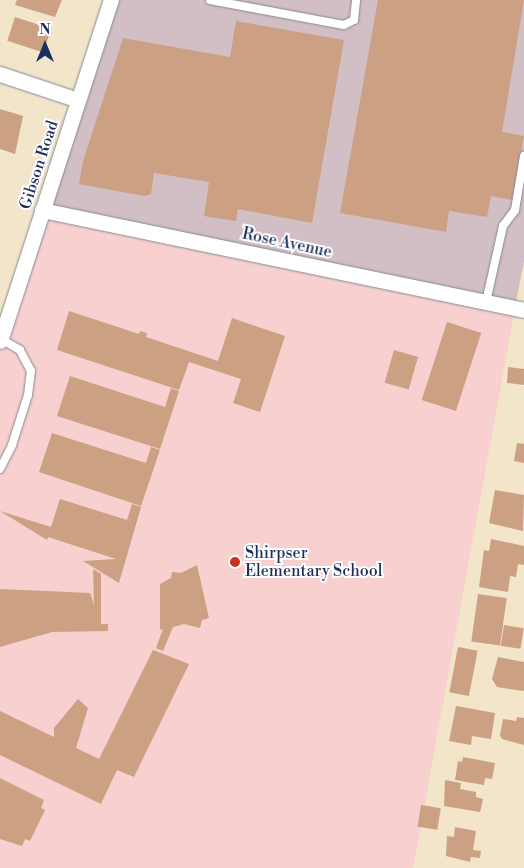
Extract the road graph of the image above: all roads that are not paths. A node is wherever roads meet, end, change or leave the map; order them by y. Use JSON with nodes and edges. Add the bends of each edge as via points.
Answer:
{"nodes":[{"id":1,"x":111,"y":0,"type":"edge"},
{"id":2,"x":210,"y":0,"type":"edge"},
{"id":3,"x":356,"y":0,"type":"edge"},
{"id":4,"x":0,"y":74,"type":"edge"},
{"id":5,"x":78,"y":100,"type":"junction"},
{"id":6,"x":524,"y":156,"type":"edge"},
{"id":7,"x":42,"y":210,"type":"junction"},
{"id":8,"x":486,"y":302,"type":"junction"},
{"id":9,"x":524,"y":310,"type":"edge"},
{"id":10,"x":0,"y":340,"type":"edge"},
{"id":11,"x":0,"y":469,"type":"edge"}],
"edges":[{"from":1,"to":5,"type":"street","name":"Gibson Road"},
{"from":2,"to":3,"type":"lane","via":[[344,25],[354,20]]},
{"from":4,"to":5,"type":"street"},
{"from":5,"to":7,"type":"street","name":"Gibson Road"},
{"from":6,"to":8,"type":"lane","via":[[515,210],[503,226]]},
{"from":7,"to":8,"type":"street","name":"Rose Avenue"},
{"from":7,"to":10,"type":"street","name":"Gibson Road"},
{"from":8,"to":9,"type":"street","name":"Rose Avenue"},
{"from":10,"to":11,"type":"lane","via":[[20,350],[31,371],[28,395],[15,437]]}]}
